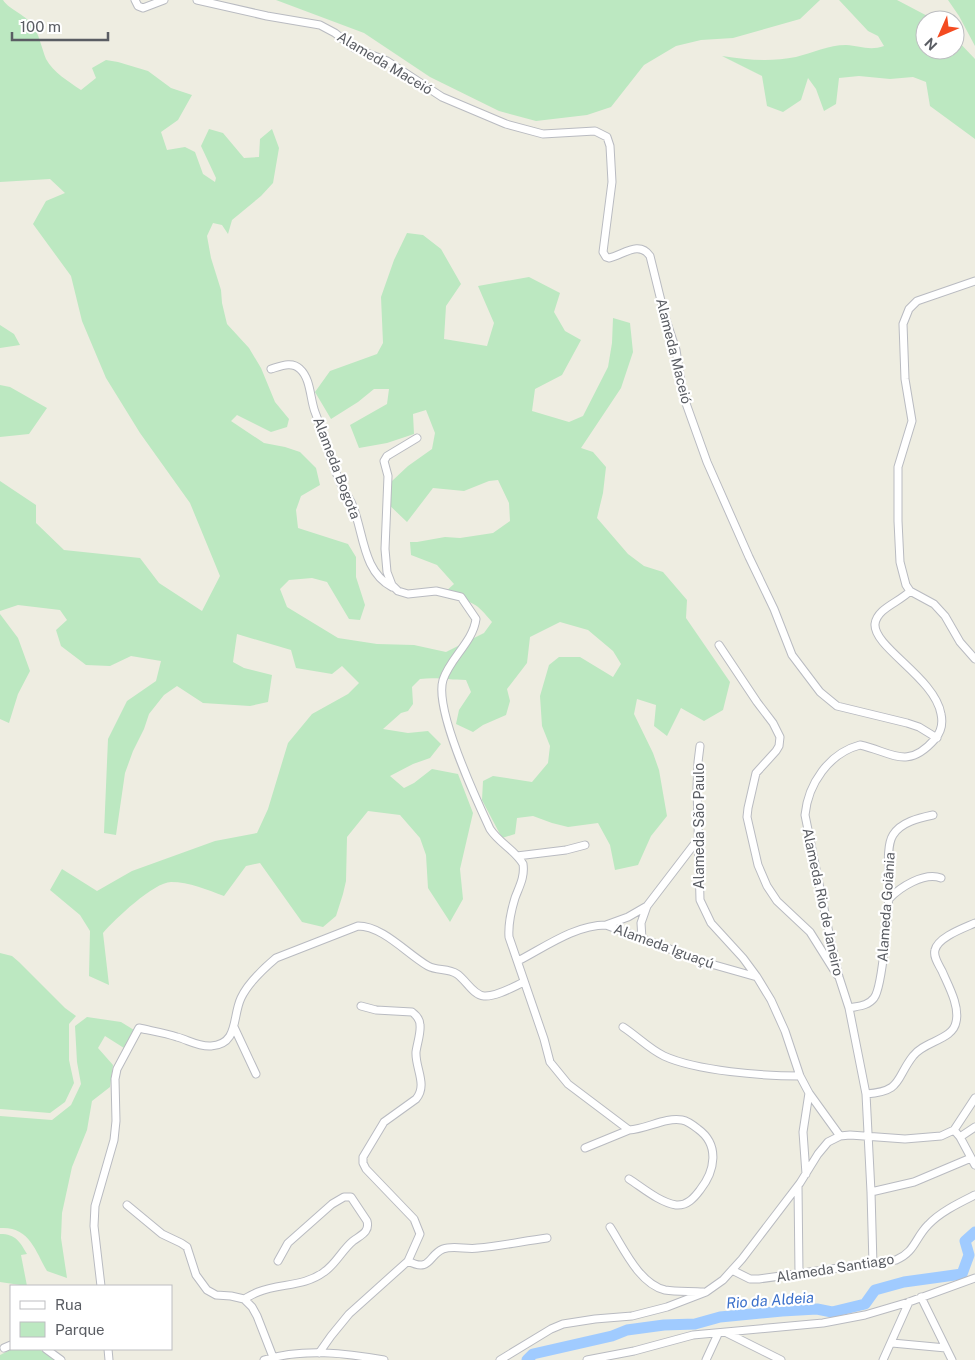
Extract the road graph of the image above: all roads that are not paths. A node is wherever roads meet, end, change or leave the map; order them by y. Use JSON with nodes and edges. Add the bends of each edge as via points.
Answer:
{"nodes":[{"id":1,"x":135,"y":0,"type":"edge"},
{"id":2,"x":164,"y":0,"type":"edge"},
{"id":3,"x":197,"y":0,"type":"edge"},
{"id":4,"x":975,"y":281,"type":"edge"},
{"id":5,"x":272,"y":369,"type":"dead end"},
{"id":6,"x":417,"y":438,"type":"dead end"},
{"id":7,"x":395,"y":589,"type":"junction"},
{"id":8,"x":910,"y":591,"type":"junction"},
{"id":9,"x":720,"y":645,"type":"dead end"},
{"id":10,"x":975,"y":659,"type":"edge"},
{"id":11,"x":937,"y":738,"type":"junction"},
{"id":12,"x":700,"y":746,"type":"dead end"},
{"id":13,"x":933,"y":815,"type":"dead end"},
{"id":14,"x":699,"y":838,"type":"junction"},
{"id":15,"x":585,"y":845,"type":"dead end"},
{"id":16,"x":517,"y":856,"type":"junction"},
{"id":17,"x":941,"y":878,"type":"dead end"},
{"id":18,"x":889,"y":900,"type":"junction"},
{"id":19,"x":647,"y":906,"type":"junction"},
{"id":20,"x":975,"y":924,"type":"edge"},
{"id":21,"x":606,"y":926,"type":"junction"},
{"id":22,"x":642,"y":939,"type":"junction"},
{"id":23,"x":518,"y":960,"type":"junction"},
{"id":24,"x":757,"y":977,"type":"junction"},
{"id":25,"x":839,"y":978,"type":"junction"},
{"id":26,"x":524,"y":982,"type":"junction"},
{"id":27,"x":361,"y":1006,"type":"dead end"},
{"id":28,"x":849,"y":1008,"type":"junction"},
{"id":29,"x":623,"y":1026,"type":"dead end"},
{"id":30,"x":234,"y":1027,"type":"junction"},
{"id":31,"x":256,"y":1074,"type":"dead end"},
{"id":32,"x":800,"y":1076,"type":"junction"},
{"id":33,"x":809,"y":1093,"type":"junction"},
{"id":34,"x":866,"y":1094,"type":"junction"},
{"id":35,"x":975,"y":1100,"type":"edge"},
{"id":36,"x":975,"y":1127,"type":"edge"},
{"id":37,"x":629,"y":1130,"type":"junction"},
{"id":38,"x":954,"y":1130,"type":"junction"},
{"id":39,"x":840,"y":1136,"type":"junction"},
{"id":40,"x":868,"y":1136,"type":"junction"},
{"id":41,"x":960,"y":1137,"type":"junction"},
{"id":42,"x":585,"y":1148,"type":"dead end"},
{"id":43,"x":973,"y":1161,"type":"edge"},
{"id":44,"x":806,"y":1174,"type":"junction"},
{"id":45,"x":629,"y":1179,"type":"dead end"},
{"id":46,"x":798,"y":1186,"type":"junction"},
{"id":47,"x":872,"y":1192,"type":"junction"},
{"id":48,"x":975,"y":1195,"type":"edge"},
{"id":49,"x":127,"y":1205,"type":"dead end"},
{"id":50,"x":610,"y":1226,"type":"dead end"},
{"id":51,"x":547,"y":1238,"type":"dead end"},
{"id":52,"x":278,"y":1261,"type":"dead end"},
{"id":53,"x":408,"y":1261,"type":"junction"},
{"id":54,"x":873,"y":1265,"type":"junction"},
{"id":55,"x":732,"y":1270,"type":"junction"},
{"id":56,"x":799,"y":1273,"type":"junction"},
{"id":57,"x":975,"y":1278,"type":"edge"},
{"id":58,"x":100,"y":1285,"type":"edge"},
{"id":59,"x":706,"y":1292,"type":"junction"},
{"id":60,"x":920,"y":1297,"type":"junction"},
{"id":61,"x":244,"y":1299,"type":"junction"},
{"id":62,"x":909,"y":1302,"type":"junction"},
{"id":63,"x":726,"y":1333,"type":"junction"},
{"id":64,"x":718,"y":1334,"type":"junction"},
{"id":65,"x":892,"y":1343,"type":"junction"},
{"id":66,"x":946,"y":1348,"type":"junction"},
{"id":67,"x":47,"y":1350,"type":"edge"},
{"id":68,"x":634,"y":1352,"type":"junction"},
{"id":69,"x":319,"y":1353,"type":"junction"},
{"id":70,"x":273,"y":1357,"type":"junction"},
{"id":71,"x":61,"y":1360,"type":"edge"},
{"id":72,"x":264,"y":1360,"type":"edge"},
{"id":73,"x":384,"y":1360,"type":"edge"},
{"id":74,"x":500,"y":1360,"type":"edge"},
{"id":75,"x":587,"y":1360,"type":"edge"},
{"id":76,"x":630,"y":1360,"type":"edge"},
{"id":77,"x":706,"y":1360,"type":"edge"},
{"id":78,"x":781,"y":1360,"type":"edge"},
{"id":79,"x":884,"y":1360,"type":"edge"},
{"id":80,"x":952,"y":1360,"type":"edge"}],
"edges":[{"from":1,"to":2,"type":"street","via":[[143,8]]},
{"from":3,"to":11,"type":"street","name":"Alameda Maceió","via":[[320,25],[354,48],[387,61],[442,97],[506,124],[543,134],[595,131],[607,137],[612,182],[603,252],[609,258],[640,248],[650,256],[676,350],[683,395],[714,479],[789,648],[820,692],[837,706],[920,727]]},
{"from":4,"to":8,"type":"street","via":[[917,301],[909,309],[903,324],[905,379],[912,421],[898,467],[898,521],[900,562]]},
{"from":5,"to":7,"type":"street","name":"Alameda Bogota","via":[[285,364],[294,365],[305,376],[340,484],[352,504],[368,559],[378,577]]},
{"from":6,"to":7,"type":"street","via":[[384,461],[388,476],[385,548],[389,580]]},
{"from":7,"to":16,"type":"street","via":[[408,594],[436,591],[459,597],[476,619],[472,632],[443,680],[442,700],[449,729],[490,829],[499,842]]},
{"from":8,"to":10,"type":"street","via":[[934,604]]},
{"from":8,"to":11,"type":"street","via":[[881,612],[876,630],[880,640],[918,675],[933,694],[942,719]]},
{"from":9,"to":25,"type":"street","via":[[780,738],[776,751],[756,773],[748,808],[747,817],[761,873],[777,902],[810,932]]},
{"from":11,"to":25,"type":"street","name":"Alameda Rio de Janeiro","via":[[911,757],[897,757],[860,745],[845,750],[826,767],[809,792],[806,824]]},
{"from":12,"to":14,"type":"street","name":"Alameda São Paulo","via":[[697,788]]},
{"from":13,"to":18,"type":"street","name":"Alameda Goiânia","via":[[913,820],[892,835]]},
{"from":14,"to":19,"type":"street"},
{"from":14,"to":24,"type":"street","name":"Alameda São Paulo","via":[[699,889],[703,908]]},
{"from":15,"to":16,"type":"street"},
{"from":16,"to":23,"type":"street","via":[[524,869],[509,929]]},
{"from":17,"to":18,"type":"street","via":[[919,879],[900,889]]},
{"from":18,"to":28,"type":"street","name":"Alameda Goiânia","via":[[877,993],[866,1004]]},
{"from":19,"to":21,"type":"street"},
{"from":19,"to":22,"type":"street","via":[[641,923]]},
{"from":20,"to":34,"type":"street","via":[[950,935],[935,950],[956,1011],[957,1021],[953,1029],[944,1037],[921,1047],[894,1086]]},
{"from":21,"to":22,"type":"street","name":"Alameda Iguaçú"},
{"from":21,"to":23,"type":"street","name":"Alameda Iguaçú","via":[[591,926],[577,931]]},
{"from":22,"to":24,"type":"street","name":"Alameda Iguaçú"},
{"from":23,"to":26,"type":"street"},
{"from":24,"to":32,"type":"street","name":"Alameda São Paulo","via":[[785,1031]]},
{"from":25,"to":28,"type":"street","name":"Alameda Rio de Janeiro"},
{"from":26,"to":30,"type":"street","via":[[493,995],[481,996],[458,974],[431,968],[378,930],[358,926],[276,958],[245,991],[237,1007]]},
{"from":26,"to":37,"type":"street","via":[[550,1062],[568,1084]]},
{"from":27,"to":53,"type":"street","via":[[412,1012],[420,1025],[416,1057],[422,1087],[420,1094],[384,1122],[363,1157],[366,1169],[414,1218],[418,1227],[420,1234]]},
{"from":28,"to":34,"type":"street","name":"Alameda Rio de Janeiro"},
{"from":29,"to":32,"type":"street","via":[[656,1052],[674,1060],[746,1073]]},
{"from":30,"to":31,"type":"street"},
{"from":30,"to":58,"type":"street","via":[[227,1039],[210,1046],[140,1028],[117,1069],[114,1140],[95,1206]]},
{"from":32,"to":33,"type":"street","name":"Alameda São Paulo"},
{"from":33,"to":39,"type":"street","name":"Alameda São Paulo"},
{"from":33,"to":44,"type":"street","via":[[803,1132]]},
{"from":34,"to":40,"type":"street","name":"Alameda Rio de Janeiro"},
{"from":35,"to":38,"type":"street"},
{"from":36,"to":41,"type":"street"},
{"from":37,"to":42,"type":"street"},
{"from":37,"to":45,"type":"street","via":[[673,1119],[683,1120],[704,1134],[714,1156],[708,1180],[694,1197],[683,1204],[668,1203]]},
{"from":38,"to":40,"type":"street","via":[[933,1138]]},
{"from":38,"to":41,"type":"street"},
{"from":39,"to":40,"type":"street"},
{"from":39,"to":44,"type":"street","via":[[823,1147]]},
{"from":40,"to":47,"type":"street","name":"Alameda Rio de Janeiro"},
{"from":41,"to":43,"type":"street"},
{"from":43,"to":47,"type":"street","via":[[914,1182]]},
{"from":44,"to":46,"type":"street"},
{"from":46,"to":55,"type":"street"},
{"from":46,"to":56,"type":"street"},
{"from":47,"to":54,"type":"street","name":"Alameda Rio de Janeiro"},
{"from":48,"to":54,"type":"street","name":"Alameda Santiago","via":[[933,1220],[903,1257]]},
{"from":49,"to":61,"type":"street","via":[[162,1234],[187,1247],[196,1275],[208,1290],[216,1295]]},
{"from":50,"to":59,"type":"street","via":[[633,1263],[658,1288]]},
{"from":51,"to":53,"type":"street","via":[[476,1249],[450,1248],[418,1266]]},
{"from":52,"to":61,"type":"street","via":[[288,1243],[344,1196],[351,1197],[368,1221],[366,1232],[324,1272],[307,1282],[258,1292]]},
{"from":53,"to":69,"type":"street","via":[[349,1314]]},
{"from":54,"to":56,"type":"street","name":"Alameda Santiago"},
{"from":55,"to":56,"type":"street","name":"Alameda Santiago","via":[[750,1279]]},
{"from":55,"to":59,"type":"street"},
{"from":57,"to":60,"type":"street"},
{"from":59,"to":74,"type":"street","via":[[632,1316],[563,1324]]},
{"from":60,"to":62,"type":"street"},
{"from":60,"to":66,"type":"street"},
{"from":61,"to":70,"type":"street","via":[[258,1316]]},
{"from":62,"to":63,"type":"street","via":[[823,1324]]},
{"from":62,"to":65,"type":"street"},
{"from":63,"to":64,"type":"street"},
{"from":63,"to":78,"type":"street"},
{"from":64,"to":68,"type":"street","via":[[693,1335]]},
{"from":64,"to":77,"type":"street"},
{"from":65,"to":66,"type":"street"},
{"from":65,"to":79,"type":"street"},
{"from":66,"to":80,"type":"street"},
{"from":67,"to":71,"type":"street"},
{"from":68,"to":75,"type":"street"},
{"from":68,"to":76,"type":"street"},
{"from":69,"to":70,"type":"street"},
{"from":69,"to":73,"type":"street"},
{"from":70,"to":72,"type":"street"}]}
